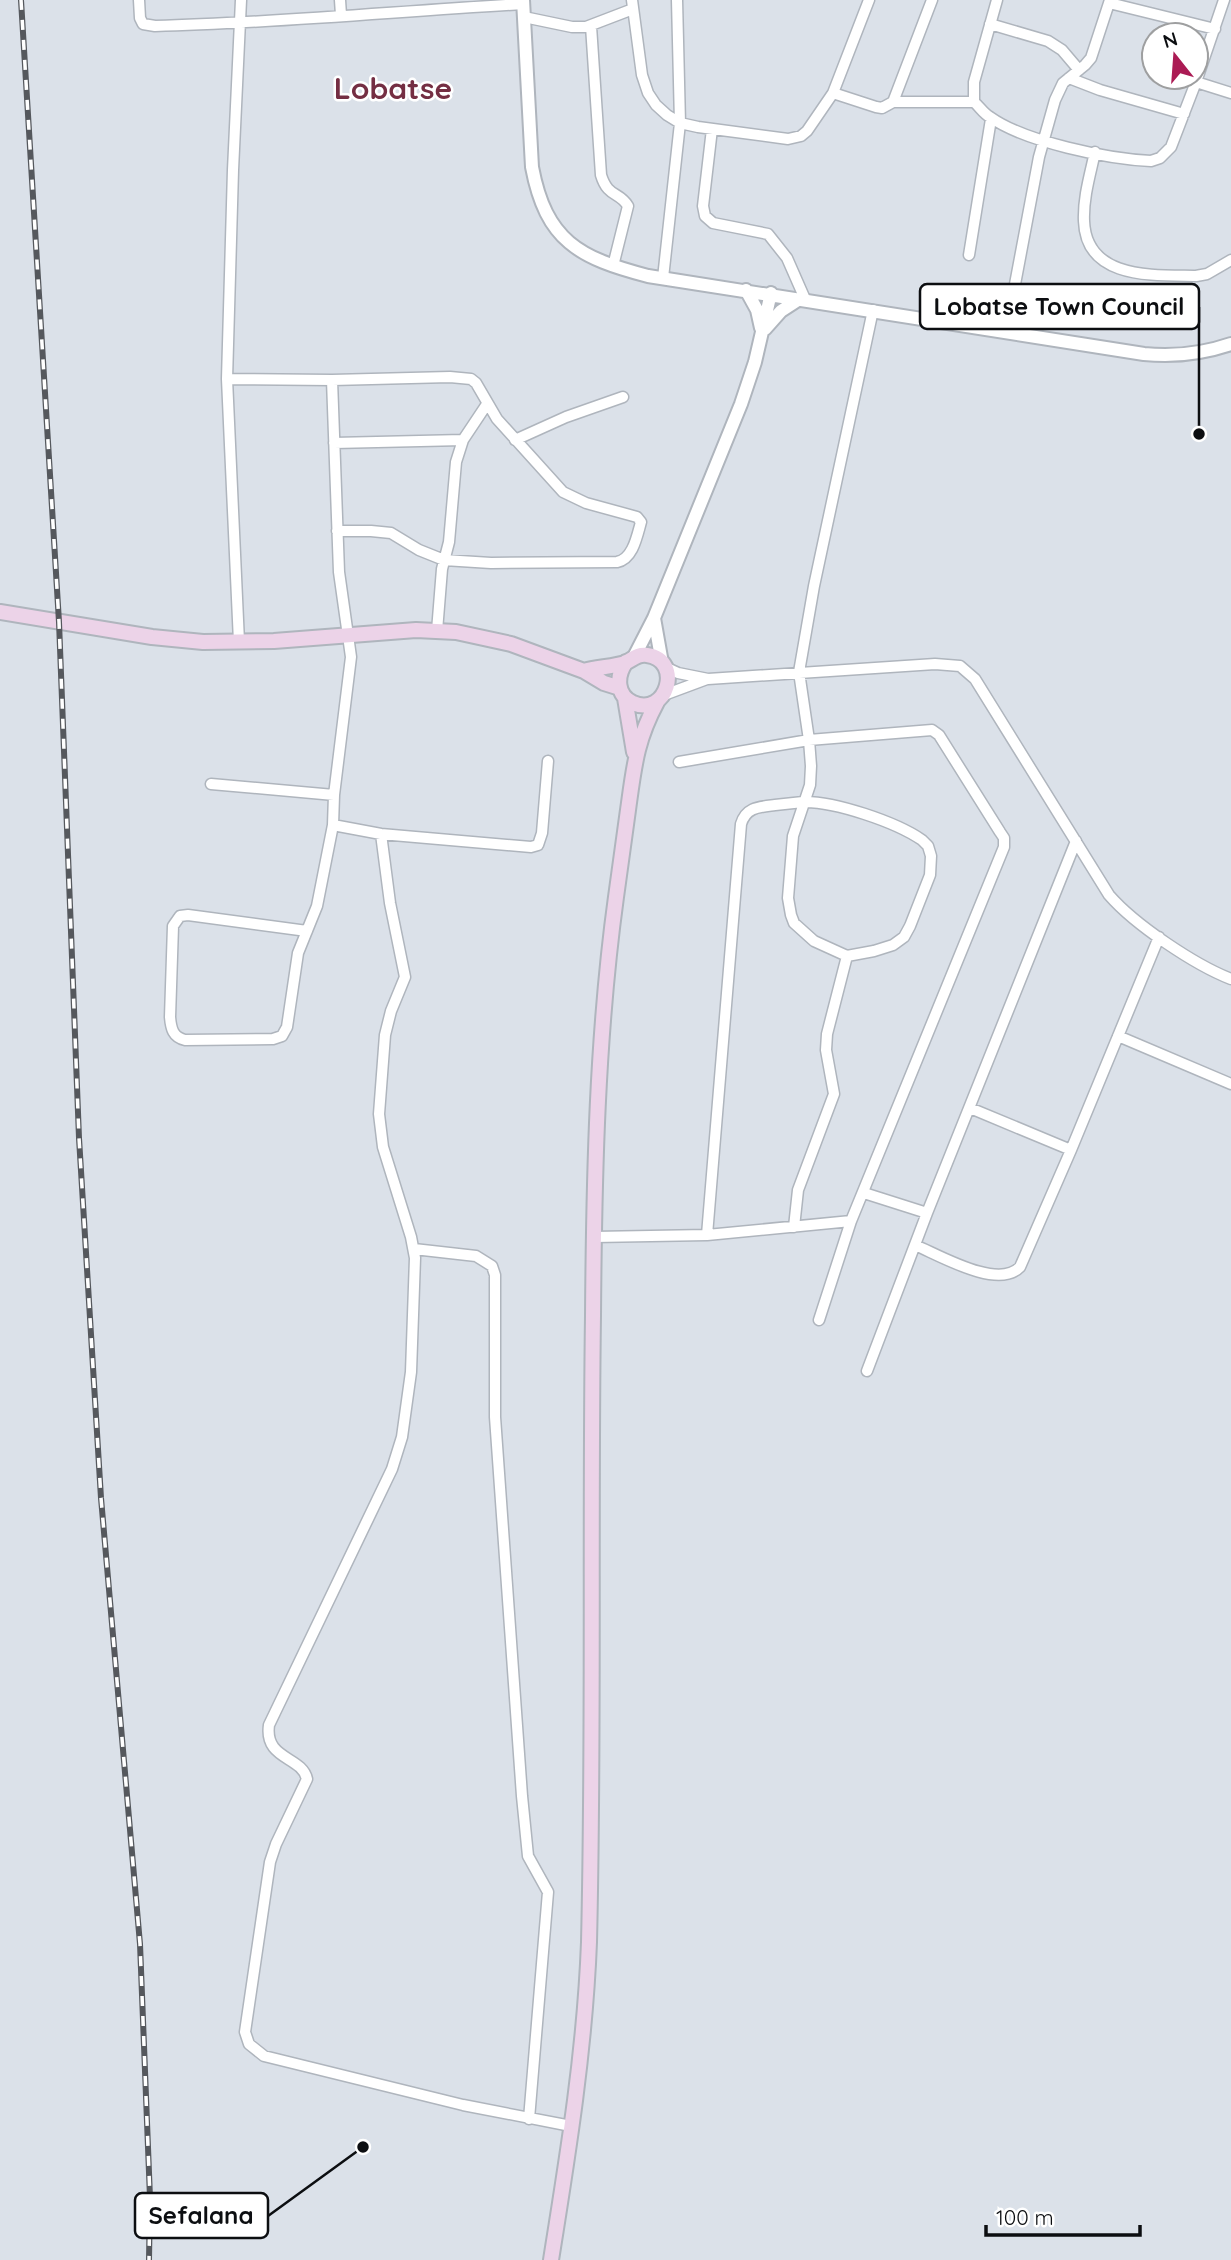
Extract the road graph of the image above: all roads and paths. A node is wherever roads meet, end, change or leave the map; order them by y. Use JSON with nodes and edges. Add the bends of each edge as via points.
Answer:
{"nodes":[{"id":1,"x":139,"y":0,"type":"edge"},
{"id":2,"x":241,"y":0,"type":"edge"},
{"id":3,"x":340,"y":0,"type":"edge"},
{"id":4,"x":677,"y":0,"type":"edge"},
{"id":5,"x":869,"y":0,"type":"edge"},
{"id":6,"x":932,"y":0,"type":"edge"},
{"id":7,"x":997,"y":0,"type":"edge"},
{"id":8,"x":1224,"y":0,"type":"edge"},
{"id":9,"x":1109,"y":1,"type":"edge"},
{"id":10,"x":632,"y":4,"type":"edge"},
{"id":11,"x":422,"y":5,"type":"edge"},
{"id":12,"x":524,"y":7,"type":"edge"},
{"id":13,"x":341,"y":15,"type":"junction"},
{"id":14,"x":240,"y":24,"type":"junction"},
{"id":15,"x":990,"y":24,"type":"junction"},
{"id":16,"x":591,"y":26,"type":"junction"},
{"id":17,"x":1215,"y":29,"type":"junction"},
{"id":18,"x":1210,"y":43,"type":"edge"},
{"id":19,"x":1079,"y":70,"type":"junction"},
{"id":20,"x":1069,"y":78,"type":"junction"},
{"id":21,"x":1210,"y":86,"type":"edge"},
{"id":22,"x":1193,"y":91,"type":"edge"},
{"id":23,"x":833,"y":93,"type":"junction"},
{"id":24,"x":1231,"y":93,"type":"edge"},
{"id":25,"x":893,"y":102,"type":"junction"},
{"id":26,"x":974,"y":102,"type":"junction"},
{"id":27,"x":1184,"y":114,"type":"junction"},
{"id":28,"x":991,"y":119,"type":"junction"},
{"id":29,"x":680,"y":123,"type":"junction"},
{"id":30,"x":712,"y":129,"type":"junction"},
{"id":31,"x":1044,"y":142,"type":"junction"},
{"id":32,"x":1095,"y":152,"type":"junction"},
{"id":33,"x":969,"y":255,"type":"dead end"},
{"id":34,"x":1231,"y":260,"type":"edge"},
{"id":35,"x":614,"y":266,"type":"junction"},
{"id":36,"x":663,"y":278,"type":"junction"},
{"id":37,"x":746,"y":290,"type":"junction"},
{"id":38,"x":771,"y":293,"type":"junction"},
{"id":39,"x":805,"y":299,"type":"junction"},
{"id":40,"x":873,"y":310,"type":"junction"},
{"id":41,"x":762,"y":332,"type":"junction"},
{"id":42,"x":1006,"y":332,"type":"junction"},
{"id":43,"x":1231,"y":344,"type":"edge"},
{"id":44,"x":228,"y":379,"type":"junction"},
{"id":45,"x":332,"y":380,"type":"junction"},
{"id":46,"x":623,"y":397,"type":"dead end"},
{"id":47,"x":487,"y":404,"type":"junction"},
{"id":48,"x":463,"y":440,"type":"junction"},
{"id":49,"x":515,"y":440,"type":"junction"},
{"id":50,"x":334,"y":443,"type":"junction"},
{"id":51,"x":337,"y":531,"type":"junction"},
{"id":52,"x":444,"y":560,"type":"junction"},
{"id":53,"x":0,"y":612,"type":"edge"},
{"id":54,"x":654,"y":618,"type":"junction"},
{"id":55,"x":437,"y":631,"type":"junction"},
{"id":56,"x":347,"y":635,"type":"junction"},
{"id":57,"x":239,"y":642,"type":"junction"},
{"id":58,"x":630,"y":659,"type":"junction"},
{"id":59,"x":664,"y":665,"type":"junction"},
{"id":60,"x":584,"y":671,"type":"junction"},
{"id":61,"x":799,"y":672,"type":"junction"},
{"id":62,"x":708,"y":679,"type":"junction"},
{"id":63,"x":622,"y":693,"type":"junction"},
{"id":64,"x":660,"y":698,"type":"junction"},
{"id":65,"x":809,"y":740,"type":"junction"},
{"id":66,"x":635,"y":757,"type":"junction"},
{"id":67,"x":548,"y":761,"type":"dead end"},
{"id":68,"x":679,"y":762,"type":"dead end"},
{"id":69,"x":211,"y":785,"type":"dead end"},
{"id":70,"x":334,"y":795,"type":"junction"},
{"id":71,"x":805,"y":802,"type":"junction"},
{"id":72,"x":333,"y":825,"type":"junction"},
{"id":73,"x":381,"y":834,"type":"junction"},
{"id":74,"x":1076,"y":841,"type":"junction"},
{"id":75,"x":307,"y":931,"type":"junction"},
{"id":76,"x":1159,"y":937,"type":"junction"},
{"id":77,"x":847,"y":956,"type":"junction"},
{"id":78,"x":1231,"y":979,"type":"edge"},
{"id":79,"x":1118,"y":1036,"type":"junction"},
{"id":80,"x":1231,"y":1084,"type":"edge"},
{"id":81,"x":970,"y":1108,"type":"junction"},
{"id":82,"x":1071,"y":1150,"type":"junction"},
{"id":83,"x":864,"y":1193,"type":"junction"},
{"id":84,"x":927,"y":1213,"type":"junction"},
{"id":85,"x":852,"y":1220,"type":"junction"},
{"id":86,"x":794,"y":1227,"type":"junction"},
{"id":87,"x":707,"y":1235,"type":"junction"},
{"id":88,"x":594,"y":1237,"type":"junction"},
{"id":89,"x":915,"y":1245,"type":"junction"},
{"id":90,"x":415,"y":1249,"type":"junction"},
{"id":91,"x":819,"y":1320,"type":"dead end"},
{"id":92,"x":867,"y":1371,"type":"dead end"},
{"id":93,"x":529,"y":2119,"type":"junction"},
{"id":94,"x":571,"y":2126,"type":"junction"},
{"id":95,"x":551,"y":2260,"type":"edge"}],
"edges":[{"from":1,"to":14,"type":"street","via":[[143,24],[149,26]]},
{"from":2,"to":14,"type":"street"},
{"from":3,"to":13,"type":"street"},
{"from":4,"to":29,"type":"street"},
{"from":5,"to":23,"type":"street"},
{"from":6,"to":25,"type":"street"},
{"from":7,"to":15,"type":"street"},
{"from":8,"to":17,"type":"street"},
{"from":9,"to":17,"type":"street"},
{"from":9,"to":19,"type":"street","via":[[1090,58]]},
{"from":10,"to":16,"type":"street"},
{"from":10,"to":29,"type":"street","via":[[648,93]]},
{"from":11,"to":12,"type":"street"},
{"from":11,"to":13,"type":"street"},
{"from":12,"to":16,"type":"street","via":[[572,27]]},
{"from":12,"to":35,"type":"street","via":[[532,167],[540,200],[565,240]]},
{"from":13,"to":14,"type":"street"},
{"from":14,"to":44,"type":"street"},
{"from":15,"to":19,"type":"street","via":[[1048,41]]},
{"from":15,"to":26,"type":"street","via":[[974,82]]},
{"from":16,"to":35,"type":"street","via":[[601,175],[608,191],[628,206]]},
{"from":17,"to":18,"type":"street"},
{"from":19,"to":20,"type":"street"},
{"from":20,"to":27,"type":"street"},
{"from":20,"to":31,"type":"street","via":[[1060,88]]},
{"from":21,"to":24,"type":"street"},
{"from":22,"to":27,"type":"street"},
{"from":23,"to":25,"type":"street","via":[[882,108]]},
{"from":23,"to":30,"type":"street","via":[[807,131],[796,138]]},
{"from":25,"to":26,"type":"street"},
{"from":26,"to":28,"type":"street"},
{"from":27,"to":32,"type":"street","via":[[1171,147],[1160,158],[1151,161]]},
{"from":28,"to":31,"type":"street"},
{"from":28,"to":33,"type":"street"},
{"from":29,"to":30,"type":"street"},
{"from":29,"to":36,"type":"street"},
{"from":30,"to":39,"type":"street","via":[[705,216],[713,223],[768,234],[787,258]]},
{"from":31,"to":32,"type":"street"},
{"from":31,"to":42,"type":"street"},
{"from":32,"to":34,"type":"street","via":[[1084,223],[1086,237],[1108,264],[1124,272],[1196,276]]},
{"from":35,"to":36,"type":"street"},
{"from":36,"to":37,"type":"street"},
{"from":37,"to":38,"type":"street"},
{"from":37,"to":41,"type":"street"},
{"from":38,"to":39,"type":"street"},
{"from":38,"to":41,"type":"street"},
{"from":39,"to":40,"type":"street"},
{"from":39,"to":41,"type":"street","via":[[781,311]]},
{"from":40,"to":42,"type":"street"},
{"from":40,"to":61,"type":"street"},
{"from":41,"to":54,"type":"street","via":[[741,404]]},
{"from":42,"to":43,"type":"street","via":[[1167,356],[1208,352]]},
{"from":44,"to":45,"type":"street"},
{"from":44,"to":57,"type":"street"},
{"from":45,"to":47,"type":"street","via":[[462,377],[476,383]]},
{"from":45,"to":50,"type":"street"},
{"from":46,"to":49,"type":"street"},
{"from":47,"to":48,"type":"street"},
{"from":47,"to":49,"type":"street"},
{"from":48,"to":50,"type":"street"},
{"from":48,"to":52,"type":"street"},
{"from":49,"to":52,"type":"street","via":[[563,492],[640,519],[629,554],[617,562]]},
{"from":50,"to":51,"type":"street"},
{"from":51,"to":52,"type":"street","via":[[391,533]]},
{"from":51,"to":56,"type":"street"},
{"from":52,"to":55,"type":"street"},
{"from":53,"to":57,"type":"main road","via":[[152,637]]},
{"from":54,"to":58,"type":"street"},
{"from":54,"to":59,"type":"street"},
{"from":55,"to":56,"type":"main road"},
{"from":55,"to":60,"type":"main road","via":[[511,644]]},
{"from":56,"to":57,"type":"main road"},
{"from":56,"to":70,"type":"street","via":[[351,657]]},
{"from":58,"to":59,"type":"main road","via":[[644,655]]},
{"from":58,"to":60,"type":"main road"},
{"from":58,"to":63,"type":"main road","via":[[618,679]]},
{"from":59,"to":62,"type":"street"},
{"from":59,"to":64,"type":"main road","via":[[668,686]]},
{"from":60,"to":63,"type":"main road"},
{"from":61,"to":62,"type":"street"},
{"from":61,"to":65,"type":"street"},
{"from":61,"to":74,"type":"street","via":[[960,666],[975,679]]},
{"from":62,"to":64,"type":"street"},
{"from":63,"to":64,"type":"main road","via":[[635,704],[646,705]]},
{"from":63,"to":66,"type":"main road"},
{"from":64,"to":66,"type":"main road","via":[[645,724]]},
{"from":65,"to":68,"type":"street"},
{"from":65,"to":71,"type":"street","via":[[810,785]]},
{"from":65,"to":83,"type":"street","via":[[922,729],[936,732],[1004,842]]},
{"from":66,"to":88,"type":"main road","via":[[610,939]]},
{"from":67,"to":73,"type":"street","via":[[538,845],[522,848]]},
{"from":69,"to":70,"type":"street"},
{"from":70,"to":72,"type":"street"},
{"from":71,"to":77,"type":"street","via":[[793,836],[790,915],[814,941]]},
{"from":71,"to":77,"type":"street","via":[[872,817],[915,835],[928,846],[931,856],[930,875],[904,937],[893,945]]},
{"from":71,"to":87,"type":"street","via":[[754,808],[741,824]]},
{"from":72,"to":73,"type":"street"},
{"from":72,"to":75,"type":"street","via":[[317,906]]},
{"from":73,"to":90,"type":"street","via":[[405,977],[385,1035],[379,1114],[383,1147]]},
{"from":74,"to":76,"type":"street","via":[[1122,909]]},
{"from":74,"to":81,"type":"street"},
{"from":75,"to":75,"type":"street","via":[[188,915],[177,919],[170,1017],[175,1036],[185,1040],[282,1036],[298,953]]},
{"from":76,"to":78,"type":"street"},
{"from":76,"to":79,"type":"street"},
{"from":77,"to":86,"type":"street","via":[[827,1034],[834,1094],[798,1190]]},
{"from":79,"to":80,"type":"street"},
{"from":79,"to":82,"type":"street"},
{"from":81,"to":82,"type":"street"},
{"from":81,"to":84,"type":"street"},
{"from":82,"to":89,"type":"street","via":[[1015,1272],[985,1274]]},
{"from":83,"to":84,"type":"street"},
{"from":83,"to":85,"type":"street"},
{"from":84,"to":89,"type":"street"},
{"from":85,"to":86,"type":"street"},
{"from":85,"to":91,"type":"street"},
{"from":86,"to":87,"type":"street"},
{"from":87,"to":88,"type":"street"},
{"from":88,"to":94,"type":"main road","via":[[590,1903],[587,2005]]},
{"from":89,"to":92,"type":"street"},
{"from":90,"to":93,"type":"street","via":[[476,1256],[492,1266],[495,1275],[495,1417],[522,1796],[528,1856],[548,1892]]},
{"from":90,"to":93,"type":"street","via":[[411,1372],[397,1456],[269,1725],[275,1749],[307,1779],[270,1862],[245,2032],[249,2044],[264,2056]]},
{"from":93,"to":94,"type":"street"},
{"from":94,"to":95,"type":"main road"}]}
